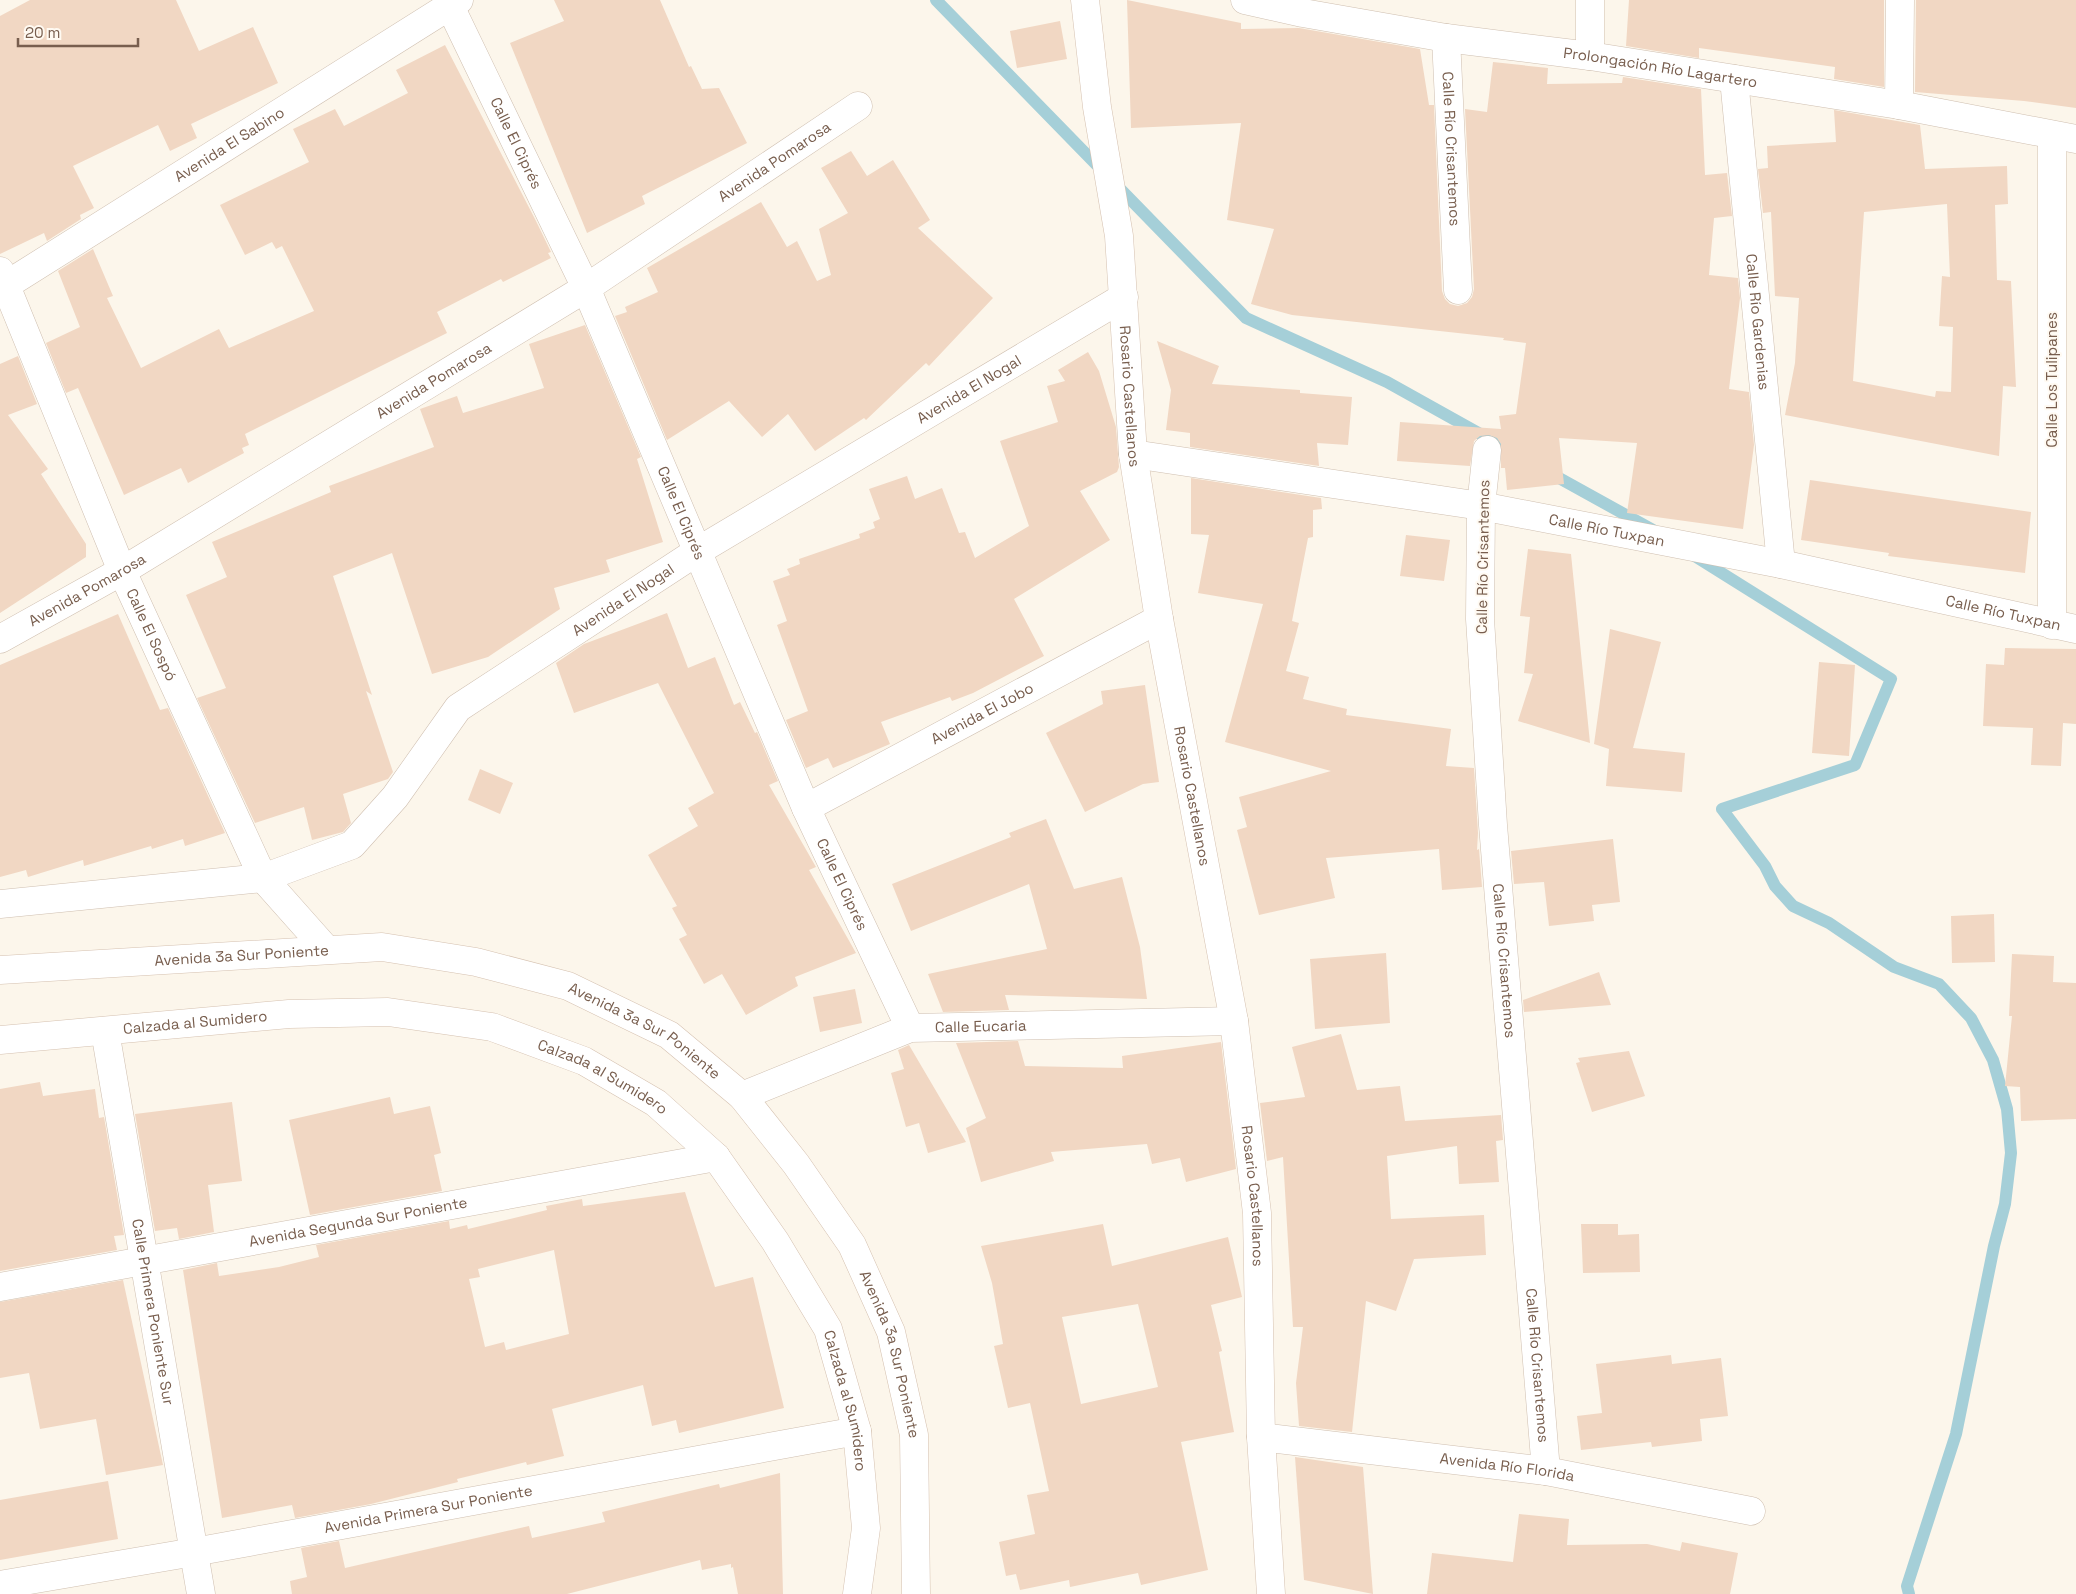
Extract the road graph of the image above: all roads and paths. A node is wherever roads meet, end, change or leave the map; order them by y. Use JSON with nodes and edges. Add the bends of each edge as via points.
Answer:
{"nodes":[{"id":1,"x":1085,"y":0,"type":"edge"},
{"id":2,"x":1245,"y":0,"type":"edge"},
{"id":3,"x":1590,"y":0,"type":"edge"},
{"id":4,"x":1900,"y":0,"type":"edge"},
{"id":5,"x":452,"y":2,"type":"edge"},
{"id":6,"x":1303,"y":7,"type":"edge"},
{"id":7,"x":1446,"y":38,"type":"junction"},
{"id":8,"x":1590,"y":56,"type":"junction"},
{"id":9,"x":1734,"y":80,"type":"junction"},
{"id":10,"x":1899,"y":105,"type":"junction"},
{"id":11,"x":858,"y":106,"type":"dead end"},
{"id":12,"x":2064,"y":137,"type":"edge"},
{"id":13,"x":2,"y":282,"type":"edge"},
{"id":14,"x":586,"y":288,"type":"junction"},
{"id":15,"x":1458,"y":290,"type":"dead end"},
{"id":16,"x":1124,"y":297,"type":"junction"},
{"id":17,"x":1488,"y":450,"type":"dead end"},
{"id":18,"x":1133,"y":454,"type":"junction"},
{"id":19,"x":1481,"y":506,"type":"junction"},
{"id":20,"x":698,"y":552,"type":"junction"},
{"id":21,"x":1781,"y":564,"type":"junction"},
{"id":22,"x":122,"y":571,"type":"junction"},
{"id":23,"x":1159,"y":619,"type":"junction"},
{"id":24,"x":2064,"y":627,"type":"edge"},
{"id":25,"x":0,"y":638,"type":"edge"},
{"id":26,"x":806,"y":808,"type":"junction"},
{"id":27,"x":263,"y":878,"type":"junction"},
{"id":28,"x":0,"y":904,"type":"edge"},
{"id":29,"x":326,"y":949,"type":"junction"},
{"id":30,"x":0,"y":970,"type":"edge"},
{"id":31,"x":1234,"y":1021,"type":"junction"},
{"id":32,"x":910,"y":1028,"type":"junction"},
{"id":33,"x":105,"y":1031,"type":"junction"},
{"id":34,"x":0,"y":1040,"type":"edge"},
{"id":35,"x":742,"y":1096,"type":"junction"},
{"id":36,"x":716,"y":1157,"type":"junction"},
{"id":37,"x":145,"y":1260,"type":"junction"},
{"id":38,"x":0,"y":1287,"type":"edge"},
{"id":39,"x":857,"y":1431,"type":"junction"},
{"id":40,"x":1260,"y":1437,"type":"junction"},
{"id":41,"x":1546,"y":1471,"type":"junction"},
{"id":42,"x":1751,"y":1511,"type":"dead end"},
{"id":43,"x":194,"y":1552,"type":"junction"},
{"id":44,"x":0,"y":1584,"type":"edge"},
{"id":45,"x":201,"y":1594,"type":"edge"},
{"id":46,"x":858,"y":1594,"type":"edge"},
{"id":47,"x":916,"y":1594,"type":"edge"},
{"id":48,"x":1271,"y":1594,"type":"edge"}],
"edges":[{"from":1,"to":16,"type":"street","name":"Rosario Castellanos","via":[[1097,107],[1119,236]]},
{"from":2,"to":6,"type":"street","name":"Prolongación Río Lagartero"},
{"from":3,"to":8,"type":"street"},
{"from":4,"to":10,"type":"street"},
{"from":5,"to":13,"type":"street","name":"Avenida El Sabino"},
{"from":5,"to":14,"type":"street","name":"Calle El Ciprés"},
{"from":6,"to":7,"type":"street","name":"Prolongación Río Lagartero"},
{"from":7,"to":8,"type":"street","name":"Prolongación Río Lagartero"},
{"from":7,"to":15,"type":"street","name":"Calle Río Crisantemos"},
{"from":8,"to":9,"type":"street","name":"Prolongación Río Lagartero"},
{"from":9,"to":10,"type":"street","name":"Prolongación Río Lagartero"},
{"from":9,"to":21,"type":"street","name":"Calle Río Gardenias"},
{"from":10,"to":12,"type":"street","name":"Prolongación Río Lagartero"},
{"from":11,"to":14,"type":"street","name":"Avenida Pomarosa"},
{"from":12,"to":24,"type":"street","name":"Calle Los Tulipanes"},
{"from":13,"to":22,"type":"street","name":"Calle El Sospó"},
{"from":14,"to":20,"type":"street","name":"Calle El Ciprés"},
{"from":14,"to":22,"type":"street","name":"Avenida Pomarosa"},
{"from":16,"to":18,"type":"street","name":"Rosario Castellanos"},
{"from":16,"to":20,"type":"street","name":"Avenida El Nogal"},
{"from":17,"to":19,"type":"street","name":"Calle Río Crisantemos"},
{"from":18,"to":19,"type":"street","name":"Calle Río Tuxpan"},
{"from":18,"to":23,"type":"street","name":"Rosario Castellanos"},
{"from":19,"to":21,"type":"street","name":"Calle Río Tuxpan"},
{"from":19,"to":41,"type":"street","name":"Calle Río Crisantemos","via":[[1480,619],[1493,825]]},
{"from":20,"to":26,"type":"street","name":"Calle El Ciprés"},
{"from":20,"to":27,"type":"street","name":"Avenida El Nogal","via":[[458,708],[395,797],[352,845]]},
{"from":21,"to":24,"type":"street","name":"Calle Río Tuxpan"},
{"from":22,"to":25,"type":"street","name":"Avenida Pomarosa"},
{"from":22,"to":27,"type":"street","name":"Calle El Sospó"},
{"from":23,"to":26,"type":"street","name":"Avenida El Jobo"},
{"from":23,"to":31,"type":"street","name":"Rosario Castellanos"},
{"from":26,"to":32,"type":"street","name":"Calle El Ciprés"},
{"from":27,"to":28,"type":"street","name":"Avenida El Nogal"},
{"from":27,"to":29,"type":"street","name":"Calle El Sospó"},
{"from":29,"to":30,"type":"street","name":"Avenida 3a Sur Poniente"},
{"from":29,"to":35,"type":"street","name":"Avenida 3a Sur Poniente","via":[[382,947],[476,962],[568,986],[669,1035]]},
{"from":31,"to":32,"type":"street","name":"Calle Eucaria"},
{"from":31,"to":40,"type":"street","name":"Rosario Castellanos","via":[[1257,1213]]},
{"from":32,"to":35,"type":"street","name":"Calle Eucaria"},
{"from":33,"to":34,"type":"street","name":"Calzada al Sumidero"},
{"from":33,"to":36,"type":"street","name":"Calzada al Sumidero","via":[[289,1014],[388,1012],[492,1027],[584,1061],[656,1103]]},
{"from":33,"to":37,"type":"street","name":"Calle Primera Poniente Sur"},
{"from":35,"to":47,"type":"street","name":"Avenida 3a Sur Poniente","via":[[796,1164],[852,1245],[891,1332],[914,1435]]},
{"from":36,"to":37,"type":"street","name":"Avenida Segunda Sur Poniente"},
{"from":36,"to":39,"type":"street","name":"Calzada al Sumidero","via":[[775,1240],[828,1330]]},
{"from":37,"to":38,"type":"street","name":"Avenida Segunda Sur Poniente"},
{"from":37,"to":43,"type":"street","name":"Calle Primera Poniente Sur"},
{"from":39,"to":43,"type":"street","name":"Avenida Primera Sur Poniente"},
{"from":39,"to":46,"type":"street","name":"Calzada al Sumidero","via":[[866,1528]]},
{"from":40,"to":41,"type":"street","name":"Avenida Río Florida"},
{"from":40,"to":48,"type":"street","name":"Rosario Castellanos"},
{"from":41,"to":42,"type":"street","name":"Avenida Río Florida"},
{"from":43,"to":44,"type":"street","name":"Avenida Primera Sur Poniente"},
{"from":43,"to":45,"type":"street","name":"Calle Primera Poniente Sur"}]}
